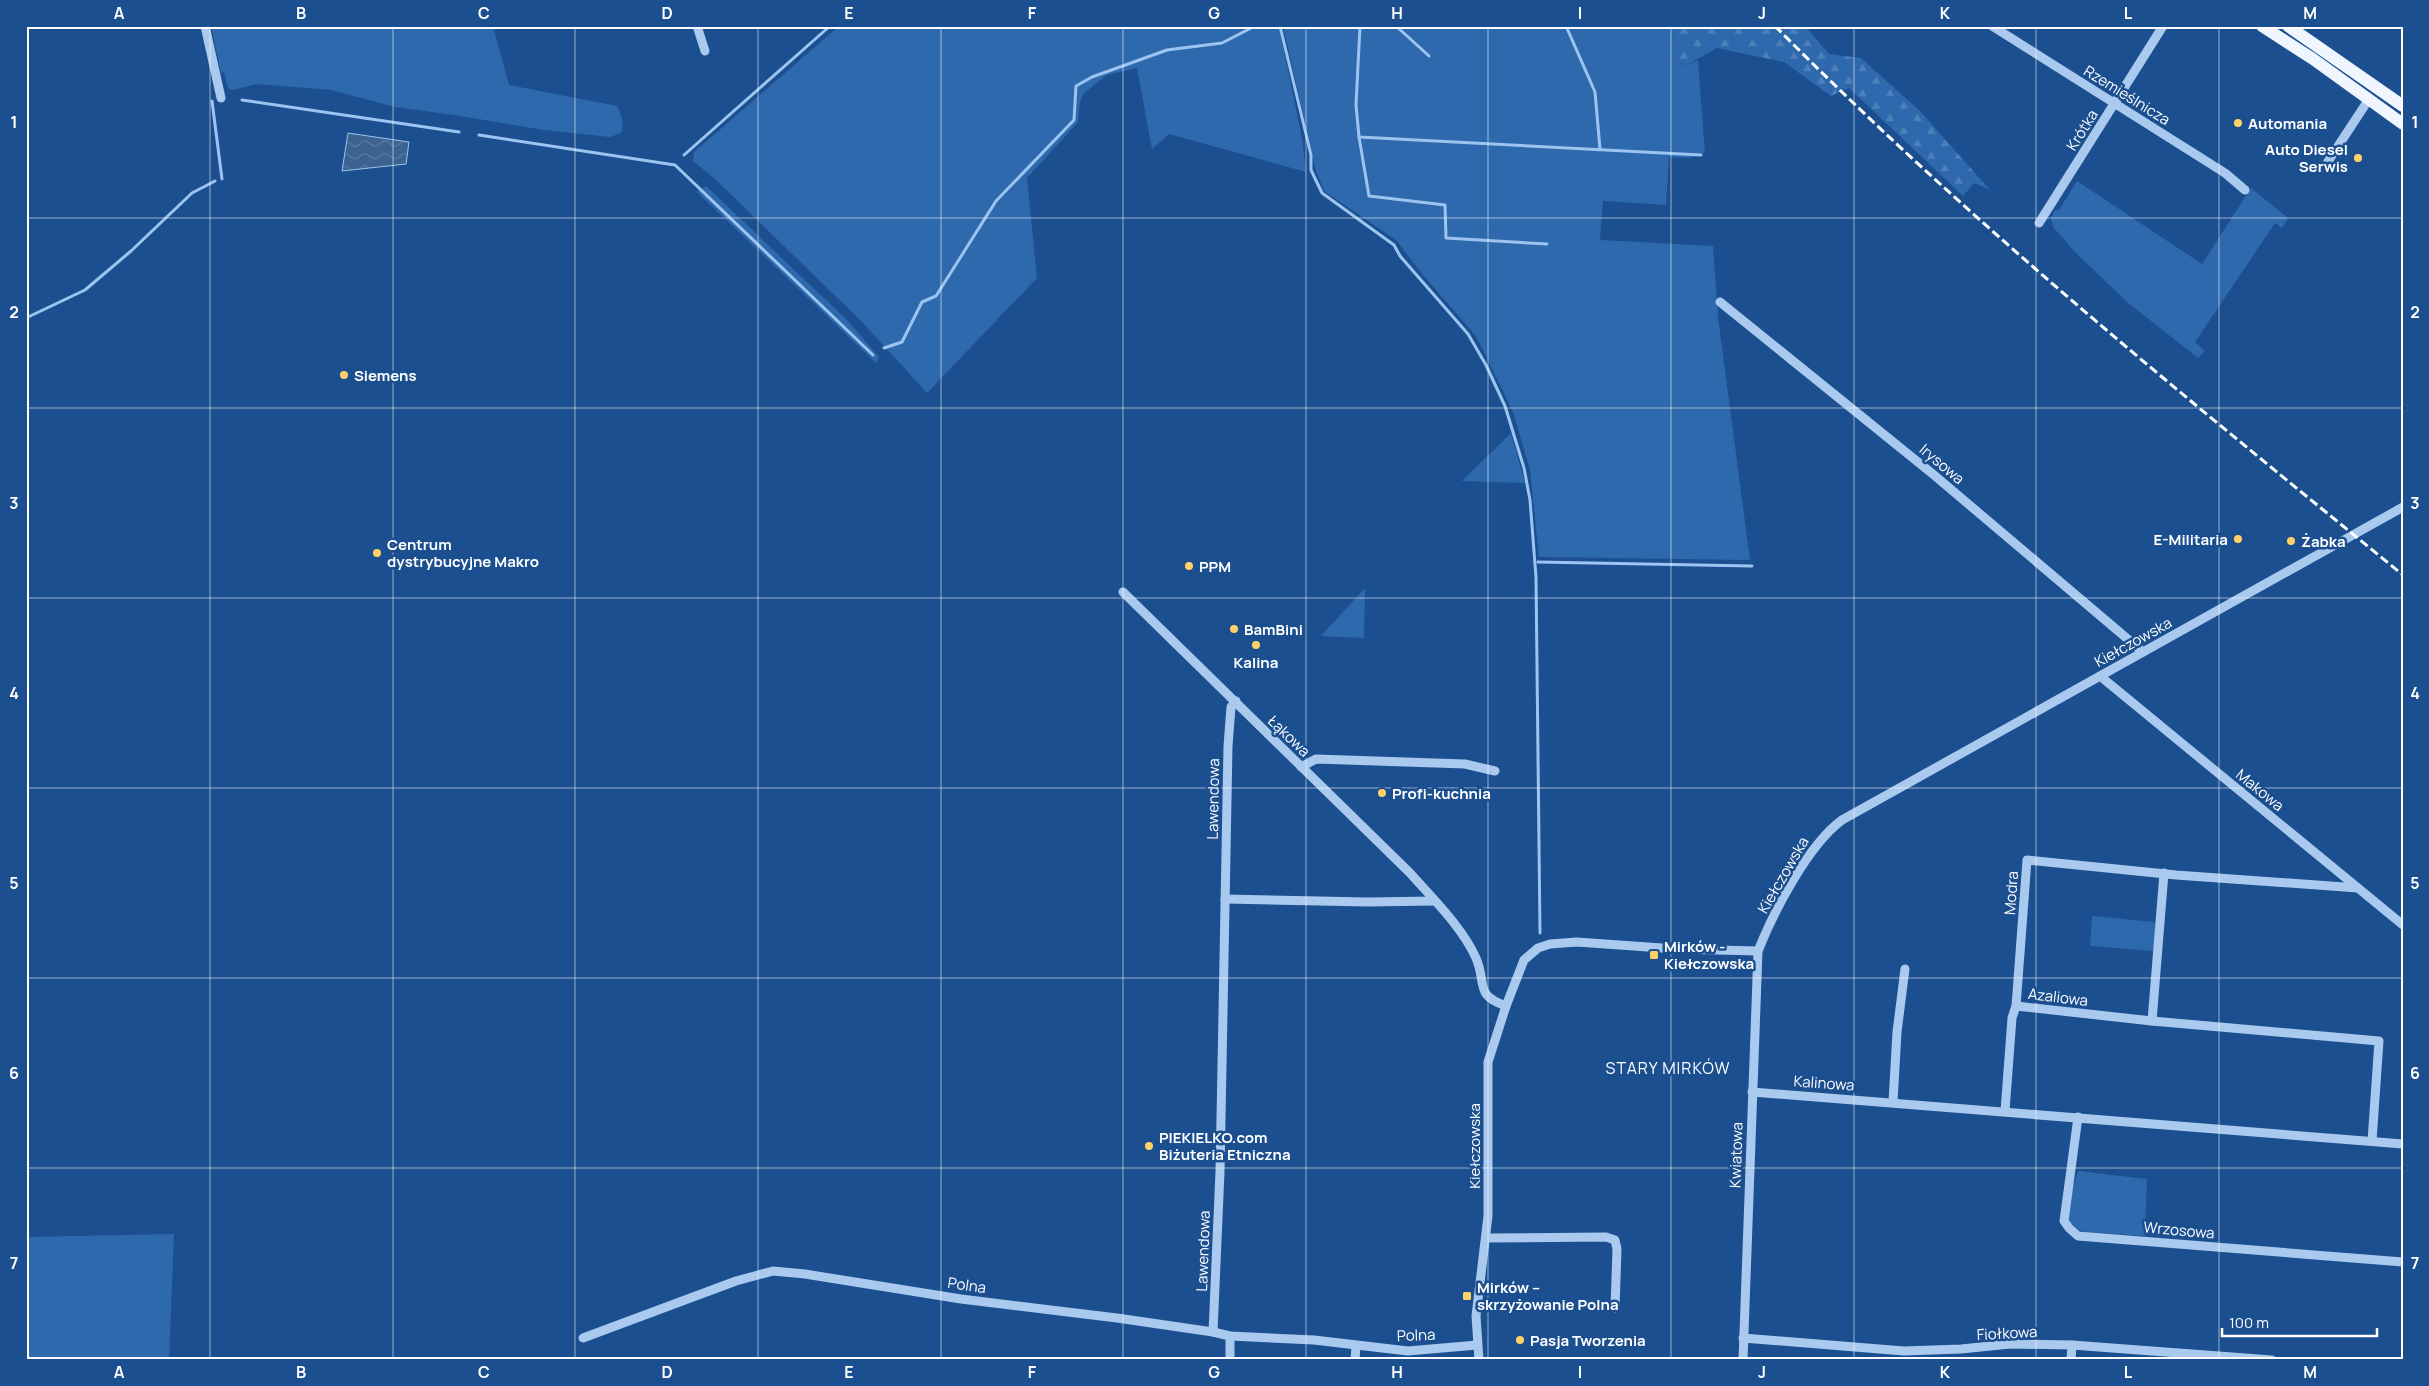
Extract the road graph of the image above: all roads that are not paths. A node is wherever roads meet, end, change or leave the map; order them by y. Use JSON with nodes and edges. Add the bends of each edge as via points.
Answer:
{"nodes":[{"id":1,"x":205,"y":26,"type":"edge"},
{"id":2,"x":698,"y":26,"type":"edge"},
{"id":3,"x":1992,"y":26,"type":"edge"},
{"id":4,"x":2163,"y":26,"type":"edge"},
{"id":5,"x":2262,"y":26,"type":"edge"},
{"id":6,"x":2288,"y":26,"type":"edge"},
{"id":7,"x":705,"y":51,"type":"dead end"},
{"id":8,"x":221,"y":98,"type":"dead end"},
{"id":9,"x":2369,"y":99,"type":"junction"},
{"id":10,"x":2115,"y":104,"type":"junction"},
{"id":11,"x":2403,"y":106,"type":"edge"},
{"id":12,"x":2403,"y":124,"type":"edge"},
{"id":13,"x":2327,"y":163,"type":"dead end"},
{"id":14,"x":2245,"y":190,"type":"dead end"},
{"id":15,"x":2039,"y":223,"type":"dead end"},
{"id":16,"x":1720,"y":302,"type":"dead end"},
{"id":17,"x":2403,"y":507,"type":"edge"},
{"id":18,"x":1123,"y":592,"type":"dead end"},
{"id":19,"x":2143,"y":652,"type":"junction"},
{"id":20,"x":2100,"y":676,"type":"junction"},
{"id":21,"x":1236,"y":701,"type":"junction"},
{"id":22,"x":1301,"y":767,"type":"junction"},
{"id":23,"x":1495,"y":771,"type":"dead end"},
{"id":24,"x":2164,"y":873,"type":"junction"},
{"id":25,"x":2358,"y":888,"type":"junction"},
{"id":26,"x":1225,"y":899,"type":"junction"},
{"id":27,"x":1435,"y":901,"type":"junction"},
{"id":28,"x":2403,"y":925,"type":"edge"},
{"id":29,"x":1758,"y":951,"type":"junction"},
{"id":30,"x":1905,"y":969,"type":"dead end"},
{"id":31,"x":1506,"y":1006,"type":"junction"},
{"id":32,"x":2016,"y":1006,"type":"junction"},
{"id":33,"x":2152,"y":1021,"type":"junction"},
{"id":34,"x":1752,"y":1092,"type":"junction"},
{"id":35,"x":1893,"y":1102,"type":"junction"},
{"id":36,"x":2005,"y":1111,"type":"junction"},
{"id":37,"x":2078,"y":1117,"type":"junction"},
{"id":38,"x":2372,"y":1141,"type":"junction"},
{"id":39,"x":2403,"y":1144,"type":"edge"},
{"id":40,"x":1486,"y":1238,"type":"junction"},
{"id":41,"x":2403,"y":1262,"type":"edge"},
{"id":42,"x":1615,"y":1308,"type":"dead end"},
{"id":43,"x":1213,"y":1332,"type":"junction"},
{"id":44,"x":1230,"y":1336,"type":"junction"},
{"id":45,"x":583,"y":1338,"type":"dead end"},
{"id":46,"x":1744,"y":1338,"type":"junction"},
{"id":47,"x":1477,"y":1344,"type":"junction"},
{"id":48,"x":2072,"y":1345,"type":"junction"},
{"id":49,"x":1356,"y":1346,"type":"junction"},
{"id":50,"x":2211,"y":1357,"type":"edge"},
{"id":51,"x":1230,"y":1360,"type":"edge"},
{"id":52,"x":1355,"y":1360,"type":"edge"},
{"id":53,"x":1479,"y":1360,"type":"edge"},
{"id":54,"x":1743,"y":1360,"type":"edge"},
{"id":55,"x":2071,"y":1360,"type":"edge"},
{"id":56,"x":2272,"y":1360,"type":"edge"}],
"edges":[{"from":1,"to":8,"type":"street"},
{"from":2,"to":7,"type":"street"},
{"from":3,"to":10,"type":"street","name":"Rzemieślnicza"},
{"from":4,"to":10,"type":"street","name":"Krótka"},
{"from":5,"to":9,"type":"main road"},
{"from":6,"to":11,"type":"main road"},
{"from":9,"to":12,"type":"main road"},
{"from":9,"to":13,"type":"street"},
{"from":10,"to":14,"type":"street","name":"Rzemieślnicza","via":[[2226,173]]},
{"from":10,"to":15,"type":"street","name":"Krótka"},
{"from":16,"to":19,"type":"street","name":"Irysowa","via":[[1934,475]]},
{"from":17,"to":19,"type":"street","name":"Kiełczowska"},
{"from":18,"to":21,"type":"street","name":"Łąkowa"},
{"from":19,"to":20,"type":"street","name":"Kiełczowska"},
{"from":20,"to":25,"type":"street","name":"Makowa"},
{"from":20,"to":29,"type":"street","name":"Kiełczowska","via":[[1828,830],[1809,855]]},
{"from":21,"to":22,"type":"street","name":"Łąkowa"},
{"from":21,"to":26,"type":"street","name":"Lawendowa","via":[[1231,707],[1228,746]]},
{"from":22,"to":23,"type":"street","via":[[1316,758],[1465,764]]},
{"from":22,"to":27,"type":"street","name":"Łąkowa"},
{"from":24,"to":25,"type":"street","name":"Modra"},
{"from":24,"to":32,"type":"street","name":"Modra","via":[[2027,860]]},
{"from":24,"to":33,"type":"street"},
{"from":25,"to":28,"type":"street","name":"Makowa"},
{"from":26,"to":27,"type":"street"},
{"from":26,"to":43,"type":"street","name":"Lawendowa","via":[[1220,1172]]},
{"from":27,"to":31,"type":"street","name":"Łąkowa","via":[[1476,958],[1486,997]]},
{"from":29,"to":31,"type":"street","name":"Kiełczowska","via":[[1577,942],[1550,944],[1538,948],[1524,960]]},
{"from":29,"to":34,"type":"street","name":"Kwiatowa"},
{"from":30,"to":35,"type":"street"},
{"from":31,"to":40,"type":"street","name":"Kiełczowska","via":[[1491,1051],[1487,1075]]},
{"from":32,"to":33,"type":"street","name":"Azaliowa"},
{"from":32,"to":36,"type":"street","name":"Azaliowa","via":[[2012,1018]]},
{"from":33,"to":38,"type":"street","name":"Azaliowa","via":[[2379,1041]]},
{"from":34,"to":35,"type":"street","name":"Kalinowa"},
{"from":34,"to":46,"type":"street","name":"Kwiatowa"},
{"from":35,"to":36,"type":"street","name":"Kalinowa"},
{"from":36,"to":37,"type":"street"},
{"from":37,"to":38,"type":"street"},
{"from":37,"to":41,"type":"street","name":"Wrzosowa","via":[[2064,1220],[2078,1236]]},
{"from":38,"to":39,"type":"street"},
{"from":40,"to":42,"type":"street","via":[[1606,1237],[1614,1240],[1618,1249]]},
{"from":40,"to":47,"type":"street","name":"Kiełczowska","via":[[1477,1296]]},
{"from":43,"to":44,"type":"street","name":"Polna"},
{"from":43,"to":45,"type":"street","name":"Polna","via":[[773,1271],[736,1280]]},
{"from":44,"to":49,"type":"street","name":"Polna","via":[[1314,1340]]},
{"from":44,"to":51,"type":"street"},
{"from":46,"to":48,"type":"street","name":"Fiołkowa","via":[[1904,1351],[2010,1344]]},
{"from":46,"to":54,"type":"street","name":"Kwiatowa"},
{"from":47,"to":49,"type":"street","name":"Polna","via":[[1408,1351]]},
{"from":47,"to":53,"type":"street","name":"Kiełczowska"},
{"from":48,"to":50,"type":"street","name":"Fiołkowa"},
{"from":48,"to":55,"type":"street"},
{"from":49,"to":52,"type":"street"},
{"from":50,"to":56,"type":"street","name":"Fiołkowa"}]}
